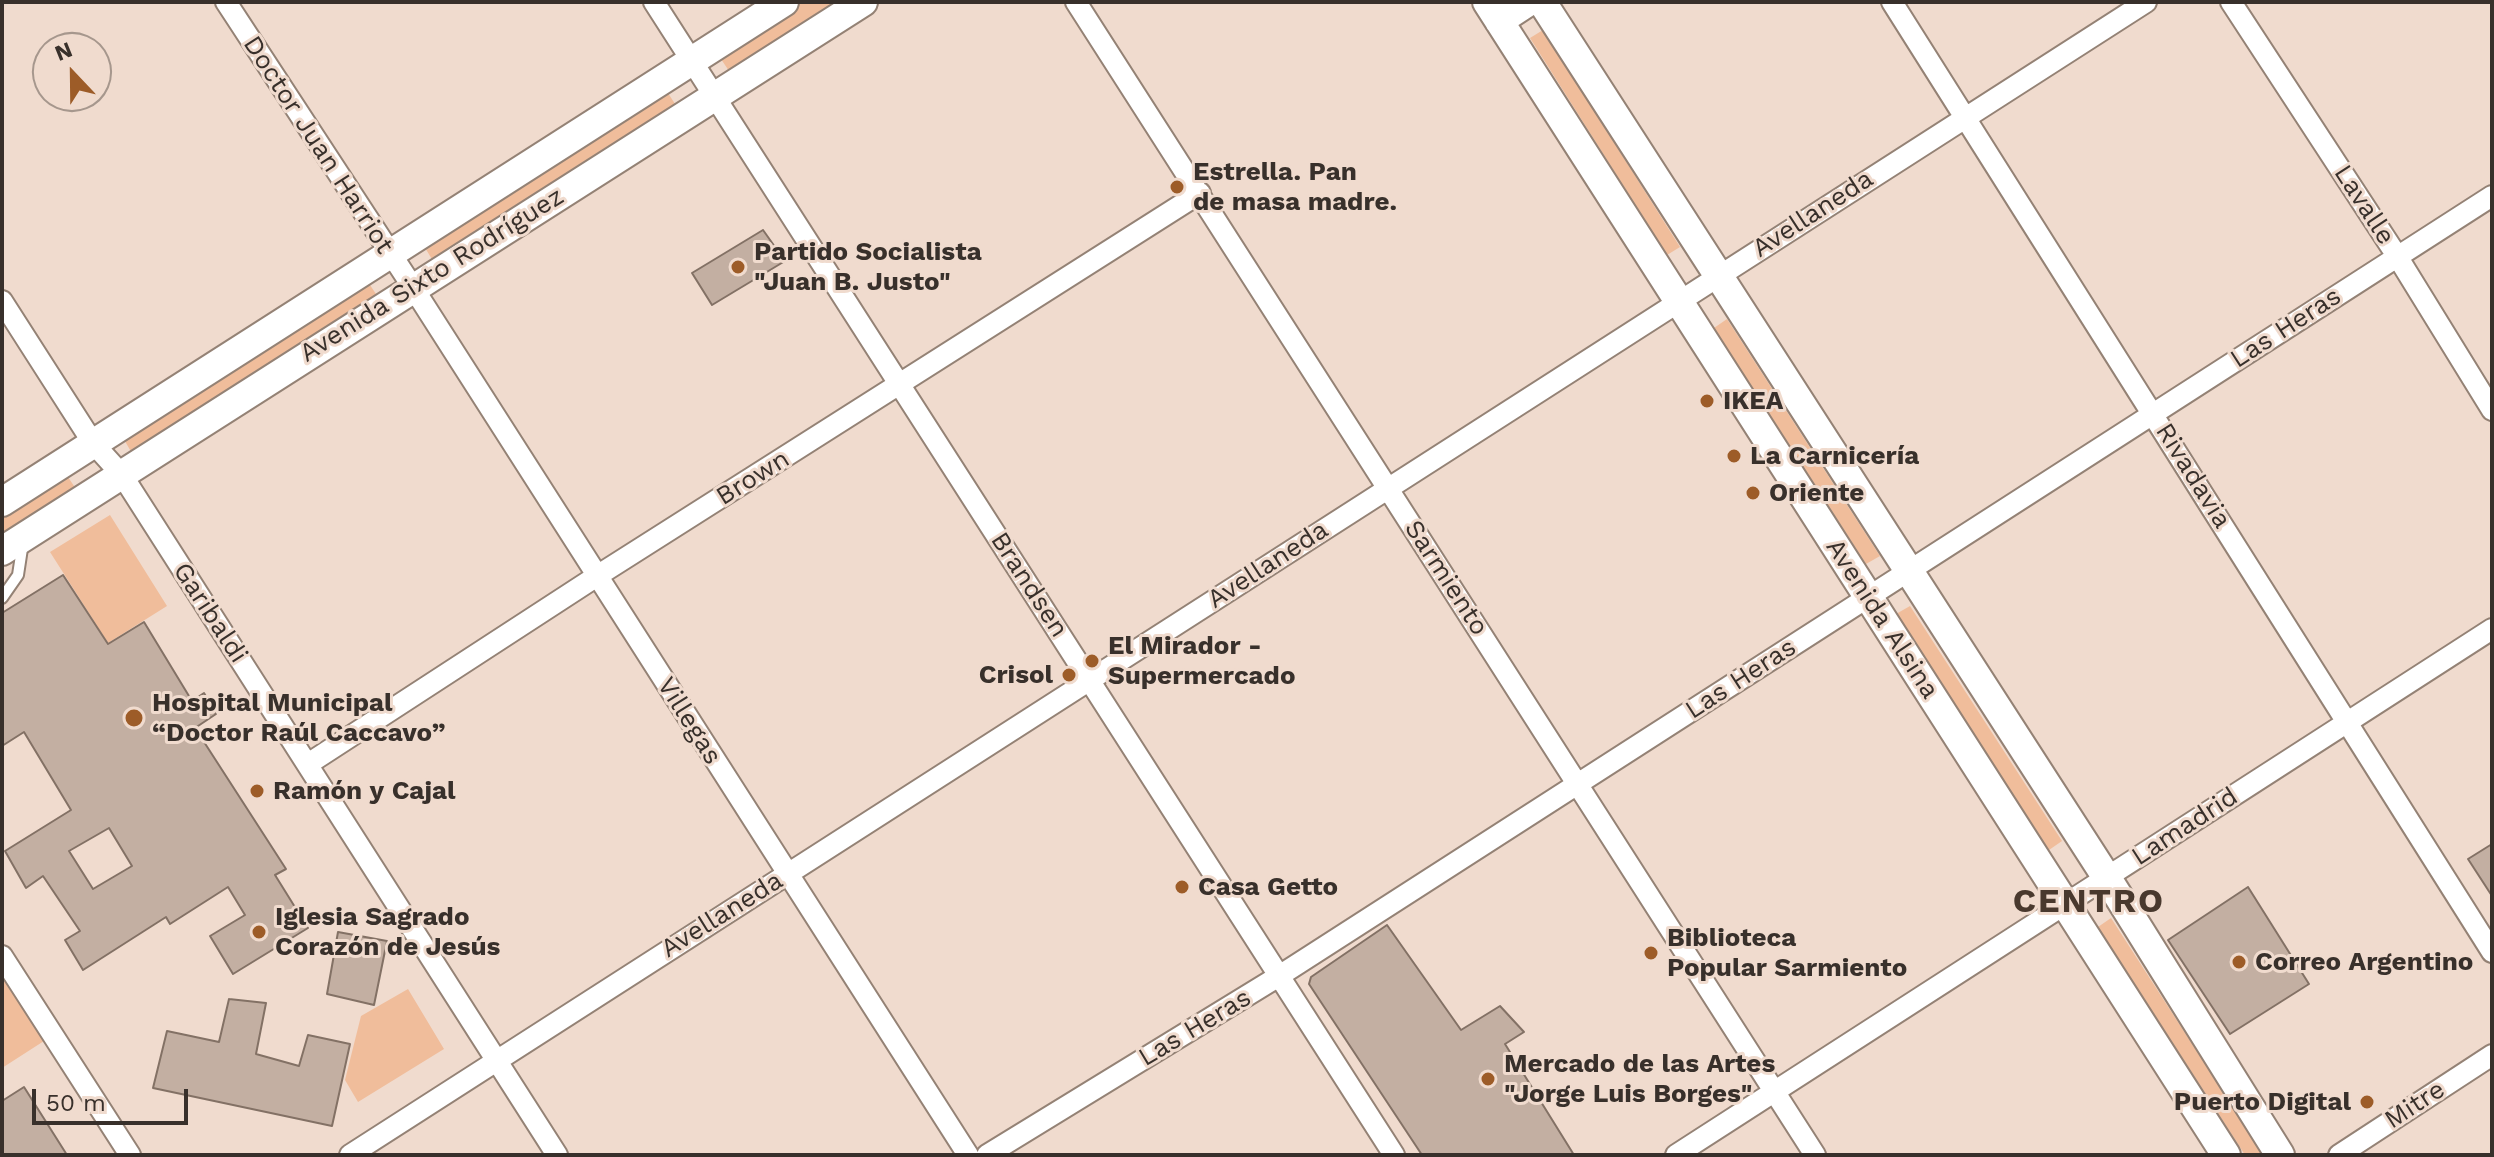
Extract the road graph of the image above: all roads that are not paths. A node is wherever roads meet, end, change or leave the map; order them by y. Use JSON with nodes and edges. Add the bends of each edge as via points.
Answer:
{"nodes":[{"id":1,"x":226,"y":2,"type":"edge"},
{"id":2,"x":654,"y":2,"type":"edge"},
{"id":3,"x":784,"y":2,"type":"edge"},
{"id":4,"x":863,"y":2,"type":"edge"},
{"id":5,"x":1076,"y":2,"type":"edge"},
{"id":6,"x":1528,"y":2,"type":"edge"},
{"id":7,"x":1542,"y":2,"type":"edge"},
{"id":8,"x":1892,"y":2,"type":"edge"},
{"id":9,"x":2146,"y":2,"type":"edge"},
{"id":10,"x":2231,"y":2,"type":"edge"},
{"id":11,"x":1493,"y":11,"type":"edge"},
{"id":12,"x":692,"y":61,"type":"junction"},
{"id":13,"x":715,"y":96,"type":"junction"},
{"id":14,"x":1964,"y":116,"type":"junction"},
{"id":15,"x":1200,"y":193,"type":"junction"},
{"id":16,"x":2492,"y":196,"type":"edge"},
{"id":17,"x":388,"y":253,"type":"junction"},
{"id":18,"x":2397,"y":256,"type":"junction"},
{"id":19,"x":1717,"y":276,"type":"junction"},
{"id":20,"x":412,"y":286,"type":"junction"},
{"id":21,"x":2,"y":301,"type":"edge"},
{"id":22,"x":1679,"y":301,"type":"junction"},
{"id":23,"x":901,"y":386,"type":"junction"},
{"id":24,"x":2492,"y":410,"type":"edge"},
{"id":25,"x":2154,"y":414,"type":"junction"},
{"id":26,"x":93,"y":443,"type":"junction"},
{"id":27,"x":122,"y":475,"type":"junction"},
{"id":28,"x":1388,"y":488,"type":"junction"},
{"id":29,"x":2,"y":502,"type":"edge"},
{"id":30,"x":13,"y":545,"type":"edge"},
{"id":31,"x":1907,"y":571,"type":"junction"},
{"id":32,"x":597,"y":576,"type":"junction"},
{"id":33,"x":1868,"y":597,"type":"junction"},
{"id":34,"x":2,"y":598,"type":"edge"},
{"id":35,"x":2492,"y":629,"type":"edge"},
{"id":36,"x":1089,"y":679,"type":"junction"},
{"id":37,"x":2348,"y":723,"type":"junction"},
{"id":38,"x":308,"y":764,"type":"junction"},
{"id":39,"x":1578,"y":784,"type":"junction"},
{"id":40,"x":786,"y":874,"type":"junction"},
{"id":41,"x":2107,"y":878,"type":"junction"},
{"id":42,"x":2065,"y":904,"type":"junction"},
{"id":43,"x":2492,"y":952,"type":"edge"},
{"id":44,"x":2,"y":956,"type":"edge"},
{"id":45,"x":1279,"y":976,"type":"junction"},
{"id":46,"x":2492,"y":1055,"type":"edge"},
{"id":47,"x":496,"y":1058,"type":"junction"},
{"id":48,"x":1774,"y":1092,"type":"junction"},
{"id":49,"x":130,"y":1155,"type":"edge"},
{"id":50,"x":350,"y":1155,"type":"edge"},
{"id":51,"x":557,"y":1155,"type":"edge"},
{"id":52,"x":968,"y":1155,"type":"edge"},
{"id":53,"x":987,"y":1155,"type":"edge"},
{"id":54,"x":1394,"y":1155,"type":"edge"},
{"id":55,"x":1676,"y":1155,"type":"edge"},
{"id":56,"x":1815,"y":1155,"type":"edge"},
{"id":57,"x":2226,"y":1155,"type":"edge"},
{"id":58,"x":2280,"y":1155,"type":"edge"},
{"id":59,"x":2339,"y":1155,"type":"edge"}],
"edges":[{"from":1,"to":17,"type":"street","name":"Doctor Juan Harriot"},
{"from":2,"to":12,"type":"street","name":"Brandsen"},
{"from":3,"to":12,"type":"main road","name":"Avenida Sixto Rodríguez"},
{"from":4,"to":13,"type":"main road","name":"Avenida Sixto Rodríguez"},
{"from":5,"to":15,"type":"street","name":"Sarmiento"},
{"from":6,"to":11,"type":"main road"},
{"from":7,"to":19,"type":"main road","name":"Avenida Alsina"},
{"from":8,"to":14,"type":"street","name":"Rivadavia"},
{"from":9,"to":14,"type":"street","name":"Avellaneda"},
{"from":10,"to":18,"type":"street","name":"Lavalle"},
{"from":11,"to":22,"type":"main road","name":"Avenida Alsina"},
{"from":12,"to":13,"type":"street","name":"Brandsen"},
{"from":12,"to":17,"type":"main road","name":"Avenida Sixto Rodríguez"},
{"from":13,"to":20,"type":"main road","name":"Avenida Sixto Rodríguez"},
{"from":13,"to":23,"type":"street","name":"Brandsen"},
{"from":14,"to":19,"type":"street","name":"Avellaneda"},
{"from":14,"to":25,"type":"street","name":"Rivadavia"},
{"from":15,"to":23,"type":"street","name":"Brown"},
{"from":15,"to":28,"type":"street","name":"Sarmiento"},
{"from":16,"to":18,"type":"street","name":"Las Heras"},
{"from":17,"to":20,"type":"street","name":"Doctor Juan Harriot"},
{"from":17,"to":26,"type":"main road","name":"Avenida Sixto Rodríguez"},
{"from":18,"to":24,"type":"street","name":"Lavalle"},
{"from":18,"to":25,"type":"street","name":"Las Heras"},
{"from":19,"to":22,"type":"street","name":"Avellaneda"},
{"from":19,"to":31,"type":"main road","name":"Avenida Alsina"},
{"from":20,"to":27,"type":"main road","name":"Avenida Sixto Rodríguez"},
{"from":20,"to":32,"type":"street","name":"Villegas"},
{"from":21,"to":26,"type":"street","name":"Garibaldi"},
{"from":22,"to":28,"type":"street","name":"Avellaneda"},
{"from":22,"to":33,"type":"main road","name":"Avenida Alsina"},
{"from":23,"to":32,"type":"street","name":"Brown"},
{"from":23,"to":36,"type":"street","name":"Brandsen"},
{"from":25,"to":31,"type":"street","name":"Las Heras"},
{"from":25,"to":37,"type":"street","name":"Rivadavia"},
{"from":26,"to":27,"type":"street","name":"Garibaldi"},
{"from":26,"to":29,"type":"main road","name":"Avenida Sixto Rodríguez"},
{"from":27,"to":30,"type":"main road","name":"Avenida Sixto Rodríguez"},
{"from":27,"to":38,"type":"street","name":"Garibaldi"},
{"from":28,"to":36,"type":"street","name":"Avellaneda"},
{"from":28,"to":39,"type":"street","name":"Sarmiento"},
{"from":30,"to":34,"type":"lane","via":[[18,575]]},
{"from":31,"to":33,"type":"street","name":"Las Heras"},
{"from":31,"to":41,"type":"main road","name":"Avenida Alsina"},
{"from":32,"to":38,"type":"street","name":"Brown"},
{"from":32,"to":40,"type":"street","name":"Villegas"},
{"from":33,"to":39,"type":"street","name":"Las Heras"},
{"from":33,"to":42,"type":"main road","name":"Avenida Alsina"},
{"from":35,"to":37,"type":"street","name":"Lamadrid"},
{"from":36,"to":40,"type":"street","name":"Avellaneda"},
{"from":36,"to":45,"type":"street","name":"Brandsen"},
{"from":37,"to":41,"type":"street","name":"Lamadrid"},
{"from":37,"to":43,"type":"street","name":"Rivadavia"},
{"from":38,"to":47,"type":"street","name":"Garibaldi"},
{"from":39,"to":45,"type":"street","name":"Las Heras"},
{"from":39,"to":48,"type":"street","name":"Sarmiento"},
{"from":40,"to":47,"type":"street","name":"Avellaneda"},
{"from":40,"to":52,"type":"street","name":"Villegas"},
{"from":41,"to":42,"type":"street","name":"Lamadrid"},
{"from":41,"to":58,"type":"main road","name":"Avenida Alsina"},
{"from":42,"to":48,"type":"street","name":"Lamadrid"},
{"from":42,"to":57,"type":"main road","name":"Avenida Alsina"},
{"from":44,"to":49,"type":"street"},
{"from":45,"to":53,"type":"street","name":"Las Heras"},
{"from":45,"to":54,"type":"street","name":"Brandsen"},
{"from":46,"to":59,"type":"street","name":"Mitre"},
{"from":47,"to":50,"type":"street","name":"Avellaneda"},
{"from":47,"to":51,"type":"street","name":"Garibaldi"},
{"from":48,"to":55,"type":"street","name":"Lamadrid"},
{"from":48,"to":56,"type":"street","name":"Sarmiento"}]}
